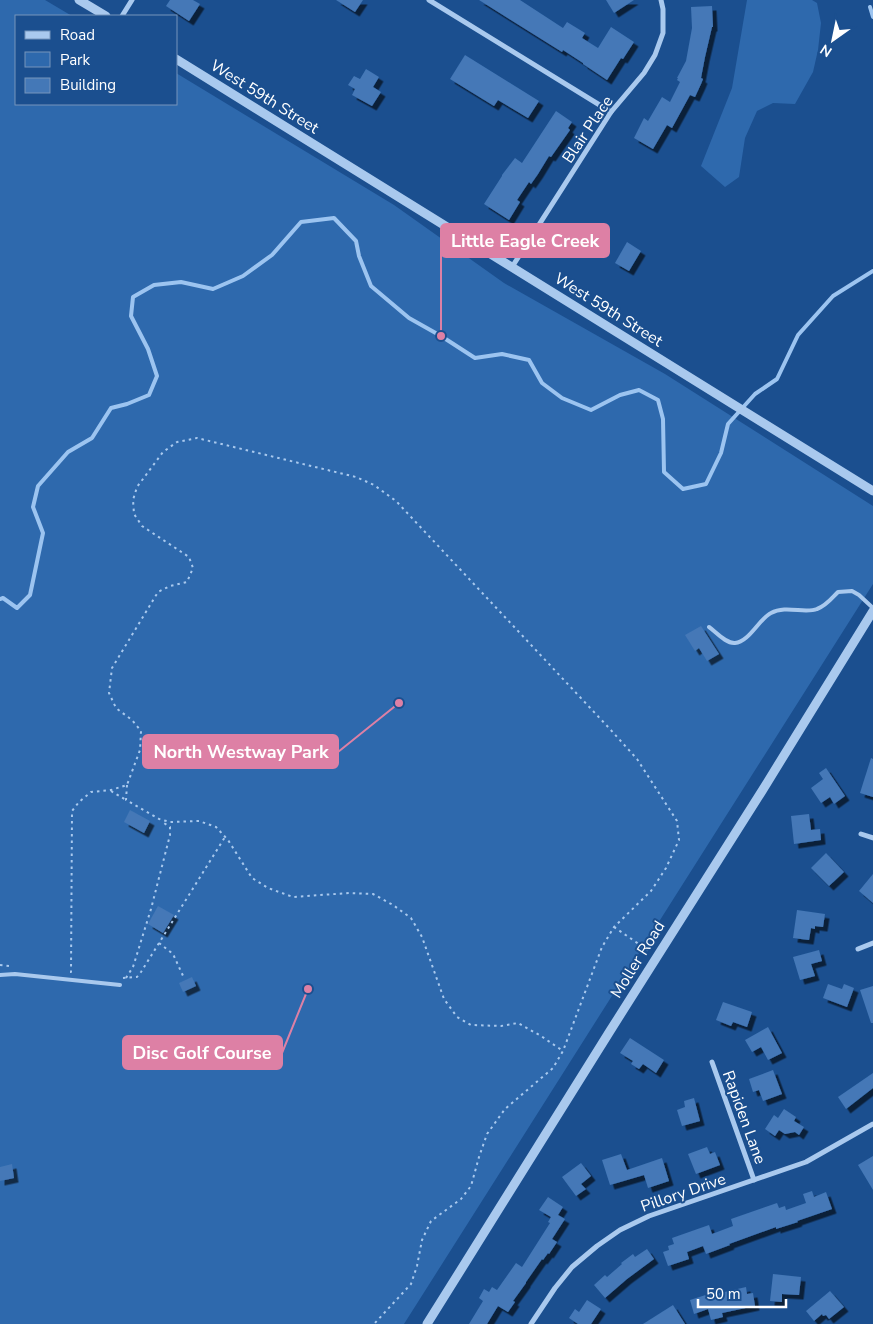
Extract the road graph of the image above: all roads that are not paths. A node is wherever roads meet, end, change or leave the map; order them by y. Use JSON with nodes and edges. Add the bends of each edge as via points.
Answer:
{"nodes":[{"id":1,"x":79,"y":0,"type":"edge"},
{"id":2,"x":132,"y":0,"type":"edge"},
{"id":3,"x":429,"y":0,"type":"edge"},
{"id":4,"x":661,"y":0,"type":"edge"},
{"id":5,"x":104,"y":15,"type":"edge"},
{"id":6,"x":123,"y":15,"type":"edge"},
{"id":7,"x":178,"y":60,"type":"edge"},
{"id":8,"x":610,"y":112,"type":"junction"},
{"id":9,"x":512,"y":267,"type":"junction"},
{"id":10,"x":873,"y":491,"type":"edge"},
{"id":11,"x":873,"y":609,"type":"edge"},
{"id":12,"x":709,"y":627,"type":"dead end"},
{"id":13,"x":862,"y":834,"type":"dead end"},
{"id":14,"x":873,"y":838,"type":"edge"},
{"id":15,"x":873,"y":943,"type":"edge"},
{"id":16,"x":858,"y":949,"type":"dead end"},
{"id":17,"x":0,"y":975,"type":"edge"},
{"id":18,"x":120,"y":985,"type":"dead end"},
{"id":19,"x":712,"y":1062,"type":"dead end"},
{"id":20,"x":873,"y":1124,"type":"edge"},
{"id":21,"x":754,"y":1180,"type":"junction"},
{"id":22,"x":427,"y":1324,"type":"edge"},
{"id":23,"x":531,"y":1324,"type":"edge"}],
"edges":[{"from":1,"to":5,"type":"street"},
{"from":2,"to":6,"type":"street"},
{"from":3,"to":8,"type":"street"},
{"from":4,"to":8,"type":"street","name":"Blair Place","via":[[663,34],[655,55],[644,73]]},
{"from":7,"to":9,"type":"street","name":"West 59th Street"},
{"from":8,"to":9,"type":"street","name":"Blair Place"},
{"from":9,"to":10,"type":"street","name":"West 59th Street"},
{"from":11,"to":12,"type":"lane","via":[[852,591],[838,592],[815,610],[781,609],[769,614],[735,643]]},
{"from":11,"to":22,"type":"street","name":"Moller Road","via":[[762,792]]},
{"from":13,"to":14,"type":"street"},
{"from":15,"to":16,"type":"street"},
{"from":17,"to":18,"type":"lane"},
{"from":19,"to":21,"type":"street","name":"Rapiden Lane"},
{"from":20,"to":21,"type":"street","name":"Pillory Drive","via":[[806,1162]]},
{"from":21,"to":23,"type":"street","name":"Pillory Drive","via":[[649,1216],[606,1239],[565,1275]]}]}
